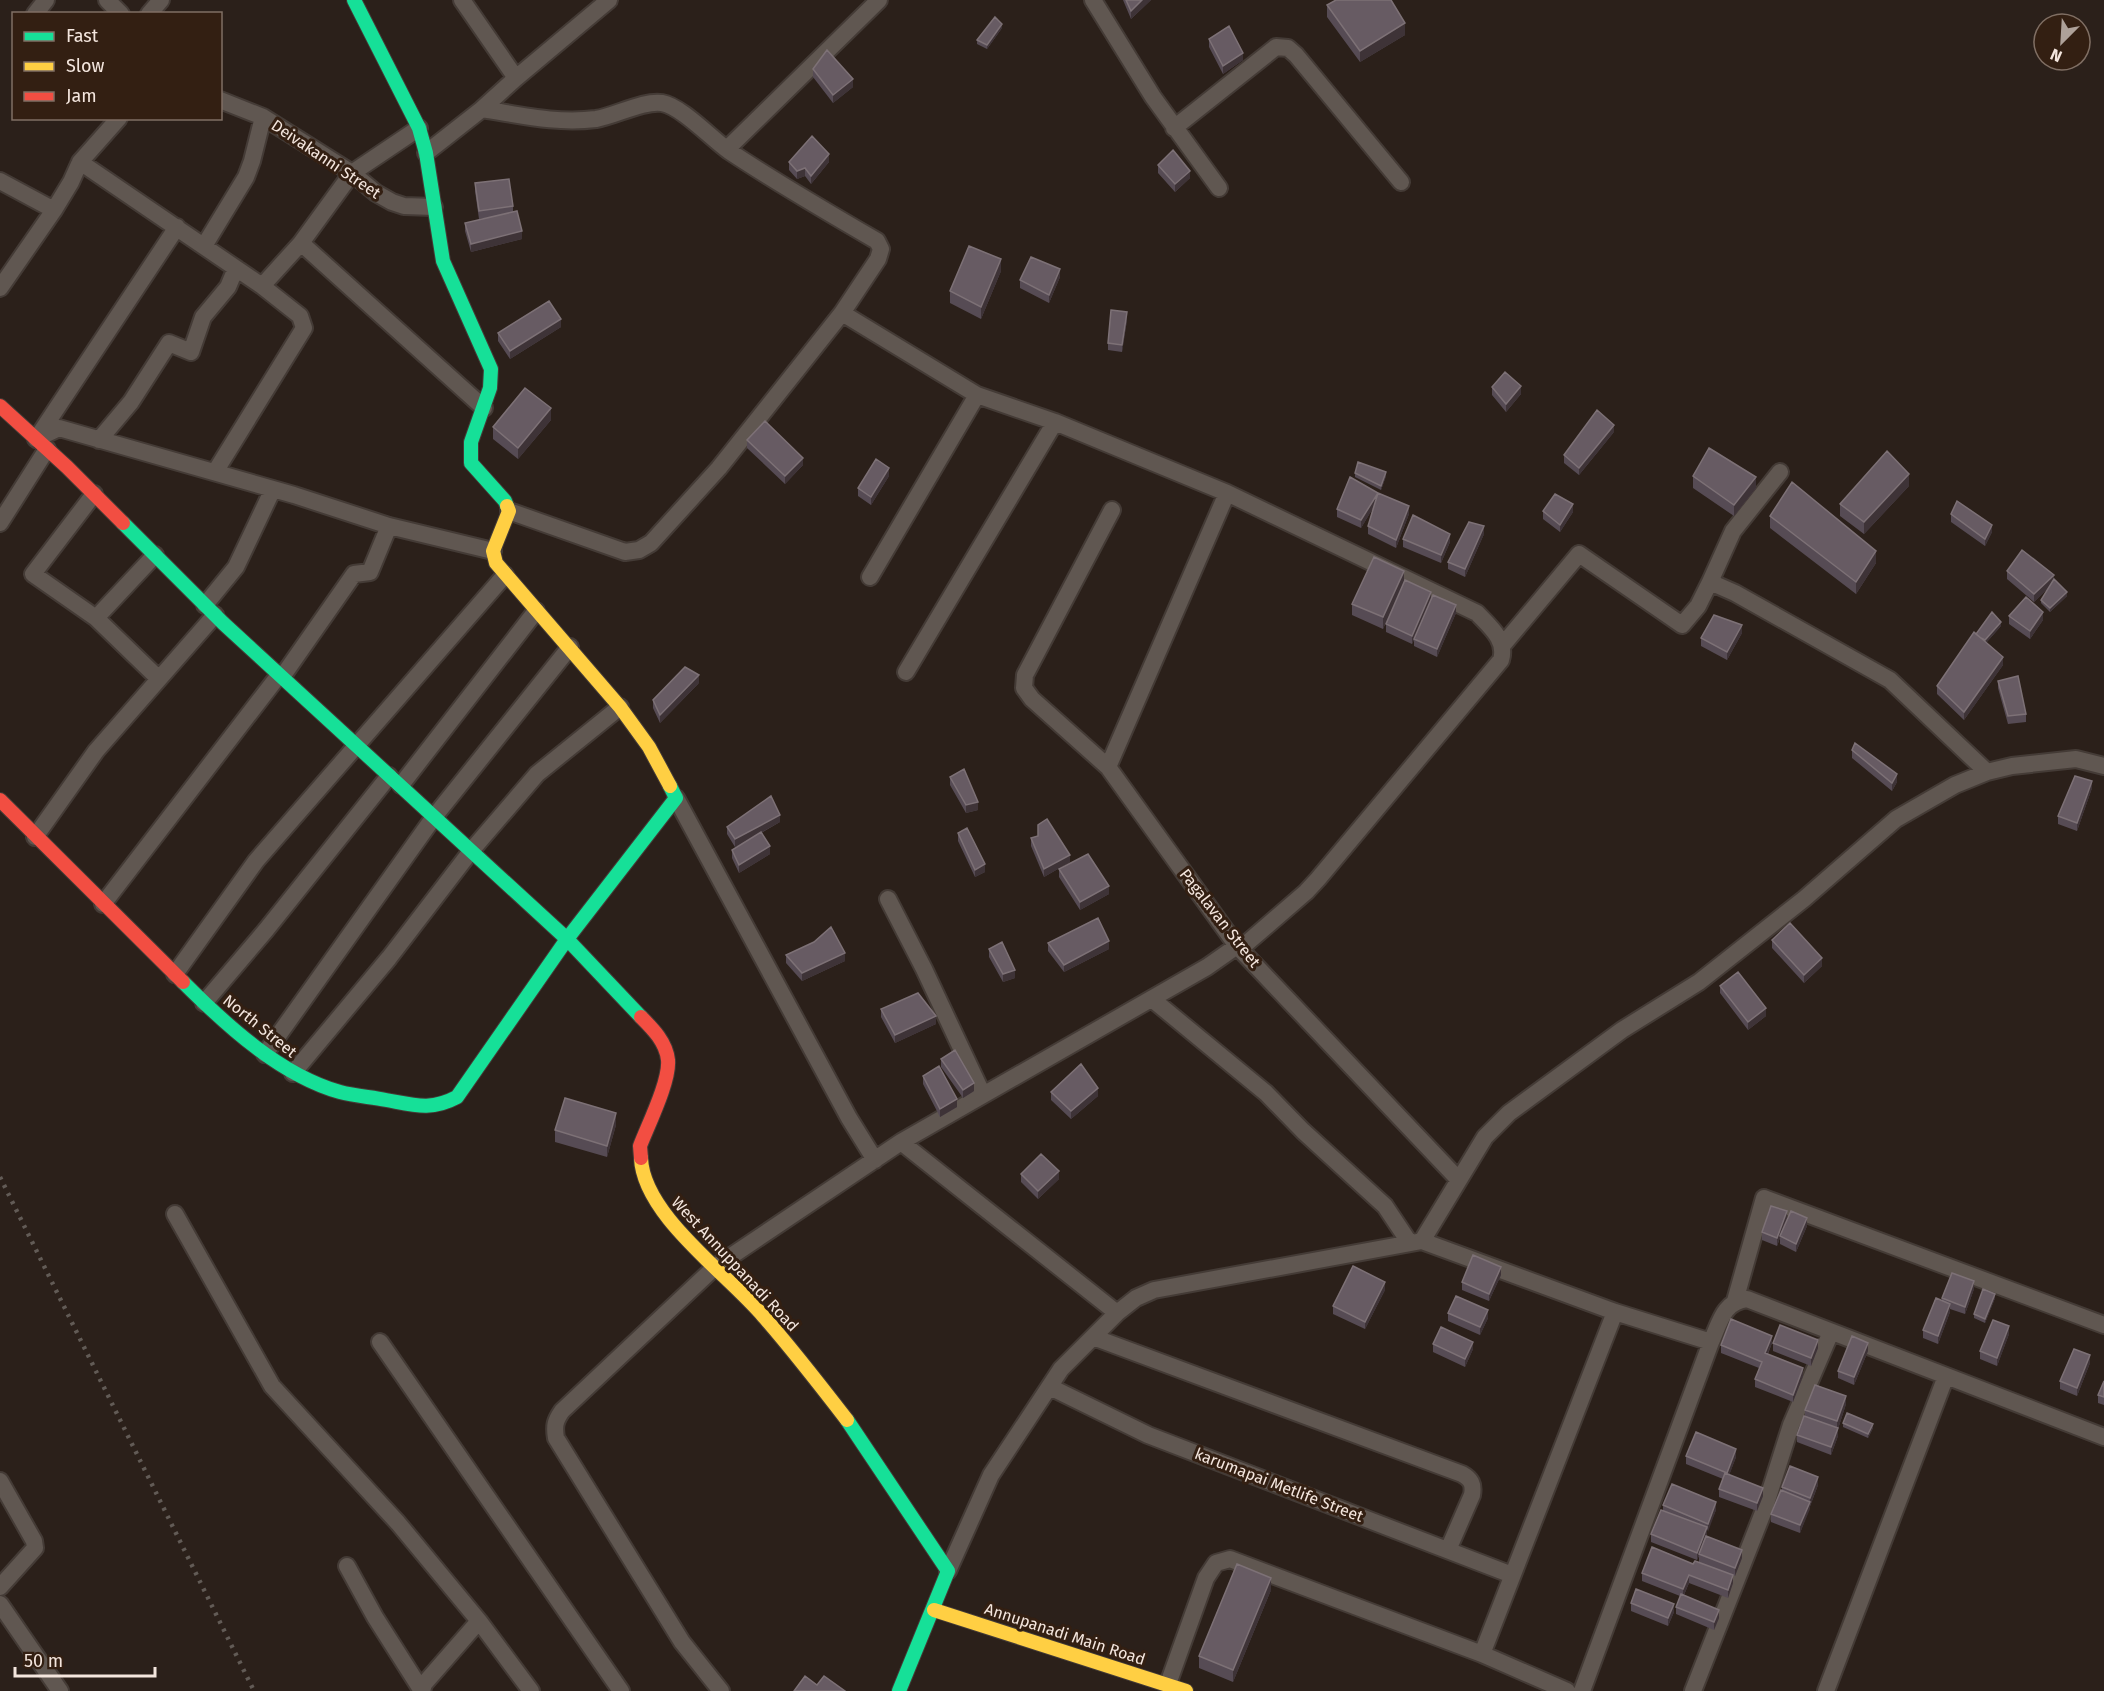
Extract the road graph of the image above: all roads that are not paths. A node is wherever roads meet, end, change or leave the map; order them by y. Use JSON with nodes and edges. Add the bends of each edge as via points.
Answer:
{"nodes":[{"id":1,"x":46,"y":0,"type":"edge"},
{"id":2,"x":107,"y":0,"type":"edge"},
{"id":3,"x":161,"y":0,"type":"edge"},
{"id":4,"x":354,"y":0,"type":"edge"},
{"id":5,"x":462,"y":0,"type":"edge"},
{"id":6,"x":609,"y":0,"type":"edge"},
{"id":7,"x":879,"y":0,"type":"edge"},
{"id":8,"x":1093,"y":0,"type":"edge"},
{"id":9,"x":37,"y":12,"type":"edge"},
{"id":10,"x":119,"y":12,"type":"edge"},
{"id":11,"x":151,"y":12,"type":"edge"},
{"id":12,"x":516,"y":78,"type":"junction"},
{"id":13,"x":222,"y":101,"type":"edge"},
{"id":14,"x":482,"y":109,"type":"junction"},
{"id":15,"x":263,"y":117,"type":"junction"},
{"id":16,"x":115,"y":120,"type":"edge"},
{"id":17,"x":419,"y":128,"type":"junction"},
{"id":18,"x":1174,"y":128,"type":"junction"},
{"id":19,"x":727,"y":149,"type":"junction"},
{"id":20,"x":426,"y":153,"type":"junction"},
{"id":21,"x":80,"y":162,"type":"junction"},
{"id":22,"x":351,"y":173,"type":"junction"},
{"id":23,"x":0,"y":181,"type":"edge"},
{"id":24,"x":1401,"y":182,"type":"dead end"},
{"id":25,"x":1219,"y":188,"type":"dead end"},
{"id":26,"x":434,"y":207,"type":"junction"},
{"id":27,"x":54,"y":210,"type":"junction"},
{"id":28,"x":177,"y":227,"type":"junction"},
{"id":29,"x":301,"y":243,"type":"junction"},
{"id":30,"x":204,"y":246,"type":"junction"},
{"id":31,"x":236,"y":268,"type":"junction"},
{"id":32,"x":262,"y":286,"type":"junction"},
{"id":33,"x":0,"y":288,"type":"edge"},
{"id":34,"x":842,"y":313,"type":"junction"},
{"id":35,"x":977,"y":395,"type":"junction"},
{"id":36,"x":0,"y":406,"type":"edge"},
{"id":37,"x":484,"y":408,"type":"junction"},
{"id":38,"x":1054,"y":422,"type":"junction"},
{"id":39,"x":99,"y":440,"type":"junction"},
{"id":40,"x":41,"y":444,"type":"junction"},
{"id":41,"x":215,"y":472,"type":"junction"},
{"id":42,"x":1780,"y":472,"type":"dead end"},
{"id":43,"x":273,"y":489,"type":"junction"},
{"id":44,"x":1227,"y":493,"type":"junction"},
{"id":45,"x":94,"y":494,"type":"junction"},
{"id":46,"x":1112,"y":510,"type":"dead end"},
{"id":47,"x":509,"y":511,"type":"junction"},
{"id":48,"x":0,"y":523,"type":"edge"},
{"id":49,"x":389,"y":526,"type":"junction"},
{"id":50,"x":493,"y":551,"type":"junction"},
{"id":51,"x":155,"y":555,"type":"junction"},
{"id":52,"x":505,"y":575,"type":"junction"},
{"id":53,"x":870,"y":577,"type":"dead end"},
{"id":54,"x":1710,"y":582,"type":"junction"},
{"id":55,"x":210,"y":610,"type":"junction"},
{"id":56,"x":536,"y":610,"type":"junction"},
{"id":57,"x":96,"y":618,"type":"junction"},
{"id":58,"x":1502,"y":646,"type":"junction"},
{"id":59,"x":570,"y":647,"type":"junction"},
{"id":60,"x":906,"y":672,"type":"dead end"},
{"id":61,"x":281,"y":676,"type":"junction"},
{"id":62,"x":159,"y":679,"type":"junction"},
{"id":63,"x":620,"y":707,"type":"junction"},
{"id":64,"x":357,"y":746,"type":"junction"},
{"id":65,"x":2104,"y":766,"type":"edge"},
{"id":66,"x":1108,"y":767,"type":"junction"},
{"id":67,"x":1987,"y":772,"type":"junction"},
{"id":68,"x":395,"y":780,"type":"junction"},
{"id":69,"x":676,"y":798,"type":"junction"},
{"id":70,"x":0,"y":801,"type":"edge"},
{"id":71,"x":434,"y":817,"type":"junction"},
{"id":72,"x":35,"y":837,"type":"junction"},
{"id":73,"x":471,"y":851,"type":"junction"},
{"id":74,"x":888,"y":899,"type":"dead end"},
{"id":75,"x":104,"y":904,"type":"junction"},
{"id":76,"x":567,"y":939,"type":"junction"},
{"id":77,"x":1239,"y":947,"type":"junction"},
{"id":78,"x":175,"y":974,"type":"junction"},
{"id":79,"x":1152,"y":999,"type":"junction"},
{"id":80,"x":204,"y":1003,"type":"junction"},
{"id":81,"x":265,"y":1054,"type":"junction"},
{"id":82,"x":293,"y":1073,"type":"junction"},
{"id":83,"x":983,"y":1095,"type":"junction"},
{"id":84,"x":901,"y":1142,"type":"junction"},
{"id":85,"x":875,"y":1160,"type":"junction"},
{"id":86,"x":1458,"y":1179,"type":"junction"},
{"id":87,"x":175,"y":1214,"type":"dead end"},
{"id":88,"x":1415,"y":1241,"type":"junction"},
{"id":89,"x":715,"y":1267,"type":"junction"},
{"id":90,"x":1735,"y":1301,"type":"junction"},
{"id":91,"x":1615,"y":1312,"type":"junction"},
{"id":92,"x":1117,"y":1313,"type":"junction"},
{"id":93,"x":2104,"y":1325,"type":"edge"},
{"id":94,"x":1831,"y":1332,"type":"junction"},
{"id":95,"x":1093,"y":1337,"type":"junction"},
{"id":96,"x":380,"y":1342,"type":"dead end"},
{"id":97,"x":1711,"y":1342,"type":"junction"},
{"id":98,"x":1946,"y":1376,"type":"junction"},
{"id":99,"x":1050,"y":1387,"type":"junction"},
{"id":100,"x":2104,"y":1437,"type":"edge"},
{"id":101,"x":0,"y":1481,"type":"edge"},
{"id":102,"x":1448,"y":1550,"type":"junction"},
{"id":103,"x":347,"y":1566,"type":"dead end"},
{"id":104,"x":948,"y":1571,"type":"junction"},
{"id":105,"x":1512,"y":1575,"type":"junction"},
{"id":106,"x":0,"y":1587,"type":"edge"},
{"id":107,"x":0,"y":1604,"type":"edge"},
{"id":108,"x":934,"y":1610,"type":"junction"},
{"id":109,"x":478,"y":1621,"type":"junction"},
{"id":110,"x":1482,"y":1654,"type":"junction"},
{"id":111,"x":1168,"y":1684,"type":"junction"},
{"id":112,"x":618,"y":1690,"type":"edge"},
{"id":113,"x":60,"y":1691,"type":"edge"},
{"id":114,"x":531,"y":1691,"type":"edge"},
{"id":115,"x":721,"y":1691,"type":"edge"},
{"id":116,"x":899,"y":1691,"type":"edge"},
{"id":117,"x":1186,"y":1691,"type":"edge"},
{"id":118,"x":1567,"y":1691,"type":"edge"},
{"id":119,"x":1582,"y":1691,"type":"edge"},
{"id":120,"x":1693,"y":1691,"type":"edge"},
{"id":121,"x":1826,"y":1691,"type":"edge"}],
"edges":[{"from":1,"to":9,"type":"street"},
{"from":2,"to":10,"type":"street"},
{"from":3,"to":11,"type":"street"},
{"from":4,"to":17,"type":"street"},
{"from":5,"to":12,"type":"street"},
{"from":6,"to":12,"type":"street"},
{"from":7,"to":19,"type":"street"},
{"from":8,"to":18,"type":"street"},
{"from":12,"to":14,"type":"street"},
{"from":13,"to":15,"type":"street","name":"Deivakanni Street"},
{"from":14,"to":19,"type":"street","via":[[562,122],[662,103],[675,108]]},
{"from":14,"to":20,"type":"street"},
{"from":15,"to":22,"type":"street","name":"Deivakanni Street"},
{"from":15,"to":30,"type":"street","via":[[246,177]]},
{"from":16,"to":21,"type":"street"},
{"from":17,"to":20,"type":"street"},
{"from":17,"to":22,"type":"street"},
{"from":18,"to":24,"type":"street","via":[[1276,47],[1288,48]]},
{"from":18,"to":25,"type":"street"},
{"from":19,"to":34,"type":"street","via":[[877,241],[881,249],[878,258]]},
{"from":20,"to":26,"type":"street"},
{"from":21,"to":27,"type":"street"},
{"from":21,"to":28,"type":"street"},
{"from":22,"to":26,"type":"street","name":"Deivakanni Street","via":[[392,202]]},
{"from":22,"to":29,"type":"street"},
{"from":23,"to":27,"type":"street"},
{"from":26,"to":37,"type":"street","via":[[444,261],[491,369]]},
{"from":27,"to":33,"type":"street"},
{"from":28,"to":30,"type":"street"},
{"from":28,"to":40,"type":"street"},
{"from":29,"to":32,"type":"street"},
{"from":29,"to":37,"type":"street"},
{"from":30,"to":31,"type":"street"},
{"from":31,"to":32,"type":"street"},
{"from":31,"to":39,"type":"street","via":[[228,287],[203,317],[191,352],[169,343],[131,402]]},
{"from":32,"to":41,"type":"street","via":[[300,316],[304,328]]},
{"from":34,"to":35,"type":"street"},
{"from":34,"to":47,"type":"street","via":[[718,468],[651,543],[625,552]]},
{"from":35,"to":38,"type":"street"},
{"from":35,"to":53,"type":"street"},
{"from":36,"to":40,"type":"street","name":"West Annuppanadi Road"},
{"from":37,"to":47,"type":"street","via":[[471,442],[471,463],[505,501]]},
{"from":38,"to":44,"type":"street"},
{"from":38,"to":60,"type":"street"},
{"from":39,"to":40,"type":"street","via":[[59,428]]},
{"from":39,"to":41,"type":"street"},
{"from":40,"to":45,"type":"street","name":"West Annuppanadi Road"},
{"from":40,"to":48,"type":"street"},
{"from":41,"to":43,"type":"street"},
{"from":42,"to":54,"type":"street","via":[[1733,531]]},
{"from":43,"to":49,"type":"street"},
{"from":43,"to":55,"type":"street","via":[[236,567]]},
{"from":44,"to":58,"type":"street","via":[[1477,613]]},
{"from":44,"to":66,"type":"street"},
{"from":45,"to":51,"type":"street","name":"West Annuppanadi Road"},
{"from":45,"to":57,"type":"street","via":[[33,574]]},
{"from":46,"to":66,"type":"street","name":"Pagalavan Street","via":[[1025,675],[1024,688]]},
{"from":47,"to":50,"type":"street"},
{"from":49,"to":50,"type":"street"},
{"from":49,"to":61,"type":"street","via":[[370,572],[354,574]]},
{"from":50,"to":52,"type":"street"},
{"from":51,"to":55,"type":"street","name":"West Annuppanadi Road"},
{"from":51,"to":57,"type":"street"},
{"from":52,"to":56,"type":"street"},
{"from":52,"to":64,"type":"street"},
{"from":54,"to":58,"type":"street","via":[[1698,606],[1682,625],[1579,554]]},
{"from":54,"to":67,"type":"street","via":[[1890,680]]},
{"from":55,"to":61,"type":"street","name":"West Annuppanadi Road"},
{"from":55,"to":62,"type":"street"},
{"from":56,"to":59,"type":"street"},
{"from":56,"to":68,"type":"street"},
{"from":57,"to":62,"type":"street"},
{"from":58,"to":77,"type":"street","via":[[1501,660],[1318,879]]},
{"from":59,"to":63,"type":"street"},
{"from":59,"to":71,"type":"street"},
{"from":61,"to":64,"type":"street","name":"West Annuppanadi Road"},
{"from":61,"to":75,"type":"street"},
{"from":62,"to":72,"type":"street","via":[[96,751]]},
{"from":63,"to":69,"type":"street","via":[[649,747]]},
{"from":63,"to":73,"type":"street","via":[[537,774]]},
{"from":64,"to":68,"type":"street","name":"West Annuppanadi Road"},
{"from":64,"to":78,"type":"street","via":[[256,861]]},
{"from":65,"to":67,"type":"street","via":[[2076,759]]},
{"from":66,"to":77,"type":"street","name":"Pagalavan Street"},
{"from":67,"to":86,"type":"street","via":[[1955,785],[1896,819],[1700,982],[1622,1030],[1509,1113],[1485,1137]]},
{"from":68,"to":71,"type":"street","name":"West Annuppanadi Road"},
{"from":68,"to":80,"type":"street"},
{"from":69,"to":76,"type":"street","name":"North Street"},
{"from":69,"to":85,"type":"street","via":[[849,1119]]},
{"from":70,"to":72,"type":"street","name":"North Street"},
{"from":71,"to":73,"type":"street","name":"West Annuppanadi Road"},
{"from":71,"to":81,"type":"street"},
{"from":72,"to":75,"type":"street","name":"North Street"},
{"from":73,"to":76,"type":"street","name":"West Annuppanadi Road"},
{"from":73,"to":82,"type":"street"},
{"from":74,"to":83,"type":"street"},
{"from":75,"to":78,"type":"street","name":"North Street"},
{"from":76,"to":82,"type":"street","name":"North Street","via":[[457,1097],[442,1105],[420,1106],[340,1092]]},
{"from":76,"to":89,"type":"street","name":"West Annuppanadi Road","via":[[659,1035],[668,1060],[665,1080],[640,1146],[641,1168],[665,1216]]},
{"from":77,"to":79,"type":"street"},
{"from":77,"to":86,"type":"street","name":"Pagalavan Street"},
{"from":78,"to":80,"type":"street","name":"North Street"},
{"from":79,"to":83,"type":"street"},
{"from":79,"to":88,"type":"street","via":[[1266,1093],[1385,1206]]},
{"from":80,"to":81,"type":"street","name":"North Street"},
{"from":81,"to":82,"type":"street","name":"North Street"},
{"from":83,"to":84,"type":"street"},
{"from":84,"to":85,"type":"street"},
{"from":84,"to":92,"type":"street"},
{"from":85,"to":89,"type":"street"},
{"from":86,"to":88,"type":"street"},
{"from":87,"to":109,"type":"street","via":[[273,1386],[398,1523]]},
{"from":88,"to":91,"type":"street"},
{"from":88,"to":92,"type":"street","via":[[1154,1290]]},
{"from":89,"to":104,"type":"street","name":"West Annuppanadi Road","via":[[763,1315],[861,1439]]},
{"from":89,"to":115,"type":"street","via":[[562,1411],[554,1426],[556,1438],[682,1642]]},
{"from":90,"to":93,"type":"street","via":[[1764,1198]]},
{"from":90,"to":94,"type":"street","via":[[1747,1299]]},
{"from":90,"to":97,"type":"street","via":[[1726,1309]]},
{"from":91,"to":97,"type":"street"},
{"from":91,"to":105,"type":"street"},
{"from":92,"to":95,"type":"street"},
{"from":94,"to":98,"type":"street"},
{"from":94,"to":120,"type":"street","via":[[1791,1425],[1764,1510]]},
{"from":95,"to":99,"type":"street","via":[[1061,1369]]},
{"from":95,"to":102,"type":"street","via":[[1470,1478],[1472,1494]]},
{"from":96,"to":112,"type":"street"},
{"from":97,"to":119,"type":"street"},
{"from":98,"to":100,"type":"street"},
{"from":98,"to":121,"type":"street"},
{"from":99,"to":102,"type":"street","name":"karumapai Metlife Street","via":[[1148,1435]]},
{"from":99,"to":104,"type":"street","via":[[992,1475]]},
{"from":101,"to":106,"type":"street","via":[[35,1548]]},
{"from":102,"to":105,"type":"street","name":"karumapai Metlife Street"},
{"from":103,"to":109,"type":"street","via":[[422,1691]]},
{"from":104,"to":108,"type":"street"},
{"from":105,"to":110,"type":"street"},
{"from":107,"to":113,"type":"street"},
{"from":108,"to":111,"type":"street","name":"Annupanadi Main Road"},
{"from":108,"to":116,"type":"street"},
{"from":109,"to":114,"type":"street"},
{"from":110,"to":111,"type":"street","via":[[1230,1559],[1216,1563],[1206,1578]]},
{"from":110,"to":118,"type":"street"},
{"from":111,"to":117,"type":"street","name":"Annupanadi Main Road"}]}
